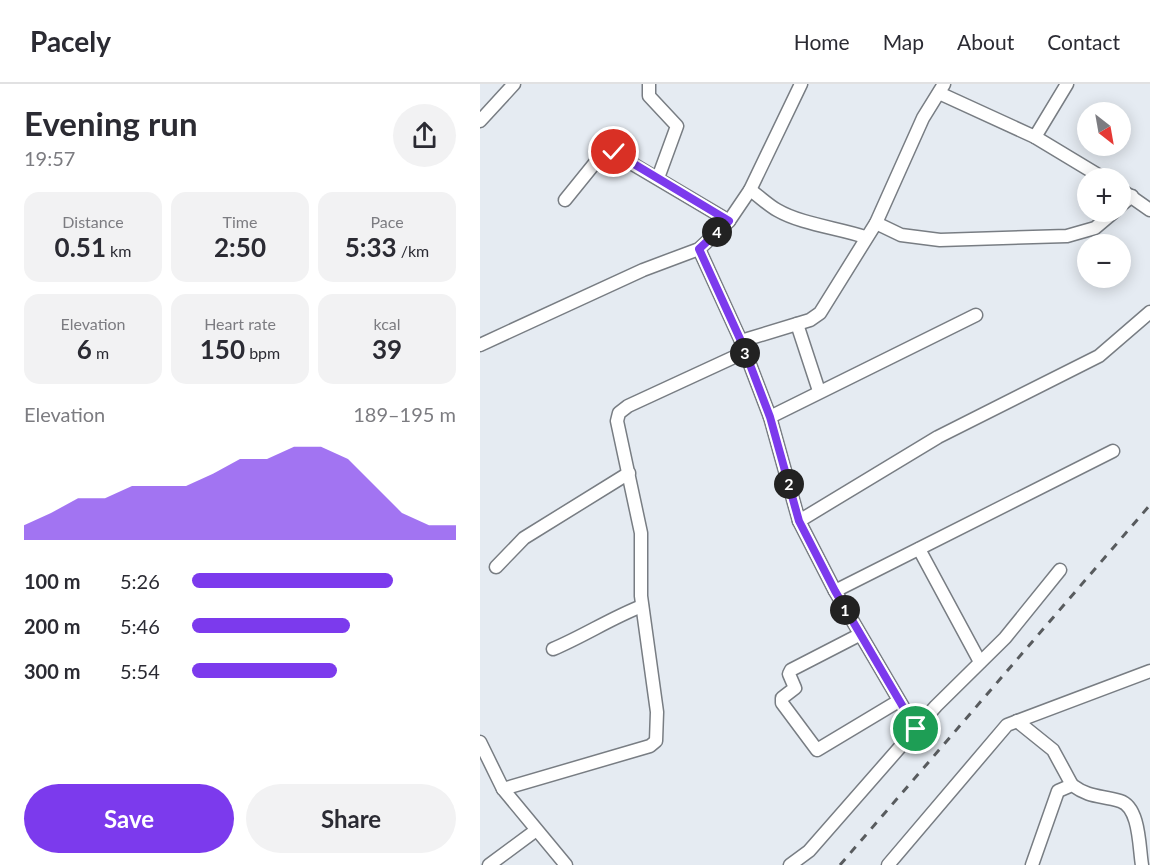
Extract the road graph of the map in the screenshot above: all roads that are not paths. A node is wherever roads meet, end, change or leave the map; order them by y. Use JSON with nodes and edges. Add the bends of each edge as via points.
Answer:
{"nodes":[{"id":1,"x":513,"y":84,"type":"edge"},
{"id":2,"x":649,"y":84,"type":"edge"},
{"id":3,"x":801,"y":84,"type":"edge"},
{"id":4,"x":1067,"y":84,"type":"edge"},
{"id":5,"x":942,"y":88,"type":"edge"},
{"id":6,"x":480,"y":122,"type":"edge"},
{"id":7,"x":1035,"y":137,"type":"junction"},
{"id":8,"x":1086,"y":168,"type":"edge"},
{"id":9,"x":658,"y":178,"type":"junction"},
{"id":10,"x":750,"y":190,"type":"junction"},
{"id":11,"x":1132,"y":196,"type":"edge"},
{"id":12,"x":565,"y":200,"type":"dead end"},
{"id":13,"x":1150,"y":210,"type":"edge"},
{"id":14,"x":729,"y":221,"type":"junction"},
{"id":15,"x":1102,"y":222,"type":"edge"},
{"id":16,"x":876,"y":223,"type":"junction"},
{"id":17,"x":865,"y":237,"type":"junction"},
{"id":18,"x":699,"y":249,"type":"junction"},
{"id":19,"x":1150,"y":312,"type":"edge"},
{"id":20,"x":976,"y":315,"type":"dead end"},
{"id":21,"x":798,"y":324,"type":"junction"},
{"id":22,"x":480,"y":345,"type":"edge"},
{"id":23,"x":743,"y":346,"type":"junction"},
{"id":24,"x":819,"y":391,"type":"junction"},
{"id":25,"x":770,"y":417,"type":"junction"},
{"id":26,"x":1113,"y":451,"type":"dead end"},
{"id":27,"x":629,"y":473,"type":"junction"},
{"id":28,"x":799,"y":521,"type":"junction"},
{"id":29,"x":919,"y":549,"type":"junction"},
{"id":30,"x":496,"y":567,"type":"dead end"},
{"id":31,"x":1060,"y":570,"type":"dead end"},
{"id":32,"x":835,"y":591,"type":"junction"},
{"id":33,"x":642,"y":606,"type":"junction"},
{"id":34,"x":859,"y":635,"type":"junction"},
{"id":35,"x":553,"y":649,"type":"dead end"},
{"id":36,"x":980,"y":663,"type":"junction"},
{"id":37,"x":1150,"y":671,"type":"edge"},
{"id":38,"x":897,"y":702,"type":"junction"},
{"id":39,"x":1017,"y":721,"type":"junction"},
{"id":40,"x":916,"y":729,"type":"junction"},
{"id":41,"x":481,"y":746,"type":"edge"},
{"id":42,"x":1072,"y":785,"type":"junction"},
{"id":43,"x":503,"y":789,"type":"junction"},
{"id":44,"x":535,"y":831,"type":"junction"},
{"id":45,"x":489,"y":865,"type":"edge"},
{"id":46,"x":566,"y":865,"type":"edge"},
{"id":47,"x":790,"y":865,"type":"edge"},
{"id":48,"x":888,"y":865,"type":"edge"},
{"id":49,"x":1032,"y":865,"type":"edge"},
{"id":50,"x":1142,"y":865,"type":"edge"}],
"edges":[{"from":1,"to":6,"type":"street"},
{"from":2,"to":9,"type":"street","via":[[649,96],[677,126]]},
{"from":3,"to":10,"type":"street"},
{"from":4,"to":7,"type":"street"},
{"from":5,"to":7,"type":"street"},
{"from":5,"to":16,"type":"street"},
{"from":7,"to":8,"type":"street"},
{"from":9,"to":12,"type":"street","via":[[609,150]]},
{"from":9,"to":14,"type":"street"},
{"from":10,"to":14,"type":"street"},
{"from":10,"to":17,"type":"street","via":[[777,210]]},
{"from":11,"to":13,"type":"street"},
{"from":14,"to":18,"type":"street"},
{"from":15,"to":16,"type":"street","via":[[1067,237],[940,240],[901,235]]},
{"from":16,"to":17,"type":"street"},
{"from":17,"to":21,"type":"street","via":[[820,313]]},
{"from":18,"to":22,"type":"street","via":[[643,270]]},
{"from":18,"to":23,"type":"street"},
{"from":19,"to":28,"type":"street","via":[[1099,356],[938,437]]},
{"from":20,"to":24,"type":"street"},
{"from":21,"to":23,"type":"street"},
{"from":21,"to":24,"type":"street"},
{"from":23,"to":25,"type":"street"},
{"from":23,"to":27,"type":"street","via":[[619,413],[617,421]]},
{"from":24,"to":25,"type":"street"},
{"from":25,"to":28,"type":"street"},
{"from":26,"to":29,"type":"street"},
{"from":27,"to":30,"type":"street","via":[[524,538]]},
{"from":27,"to":33,"type":"street","via":[[640,533]]},
{"from":28,"to":32,"type":"street"},
{"from":29,"to":32,"type":"street"},
{"from":29,"to":36,"type":"street"},
{"from":31,"to":36,"type":"street"},
{"from":32,"to":34,"type":"street"},
{"from":33,"to":35,"type":"street"},
{"from":33,"to":43,"type":"street","via":[[657,712],[656,741]]},
{"from":34,"to":38,"type":"street"},
{"from":34,"to":38,"type":"street","via":[[791,670],[795,688],[782,698],[782,704],[817,750]]},
{"from":36,"to":40,"type":"street"},
{"from":37,"to":39,"type":"street"},
{"from":38,"to":40,"type":"street"},
{"from":39,"to":42,"type":"street","via":[[1053,750]]},
{"from":39,"to":48,"type":"street","via":[[1007,725]]},
{"from":40,"to":47,"type":"street","via":[[809,851]]},
{"from":41,"to":43,"type":"street"},
{"from":42,"to":49,"type":"street","via":[[1058,791]]},
{"from":42,"to":50,"type":"street","via":[[1085,795],[1122,801],[1131,809]]},
{"from":43,"to":44,"type":"street"},
{"from":44,"to":45,"type":"street"},
{"from":44,"to":46,"type":"street"}]}
